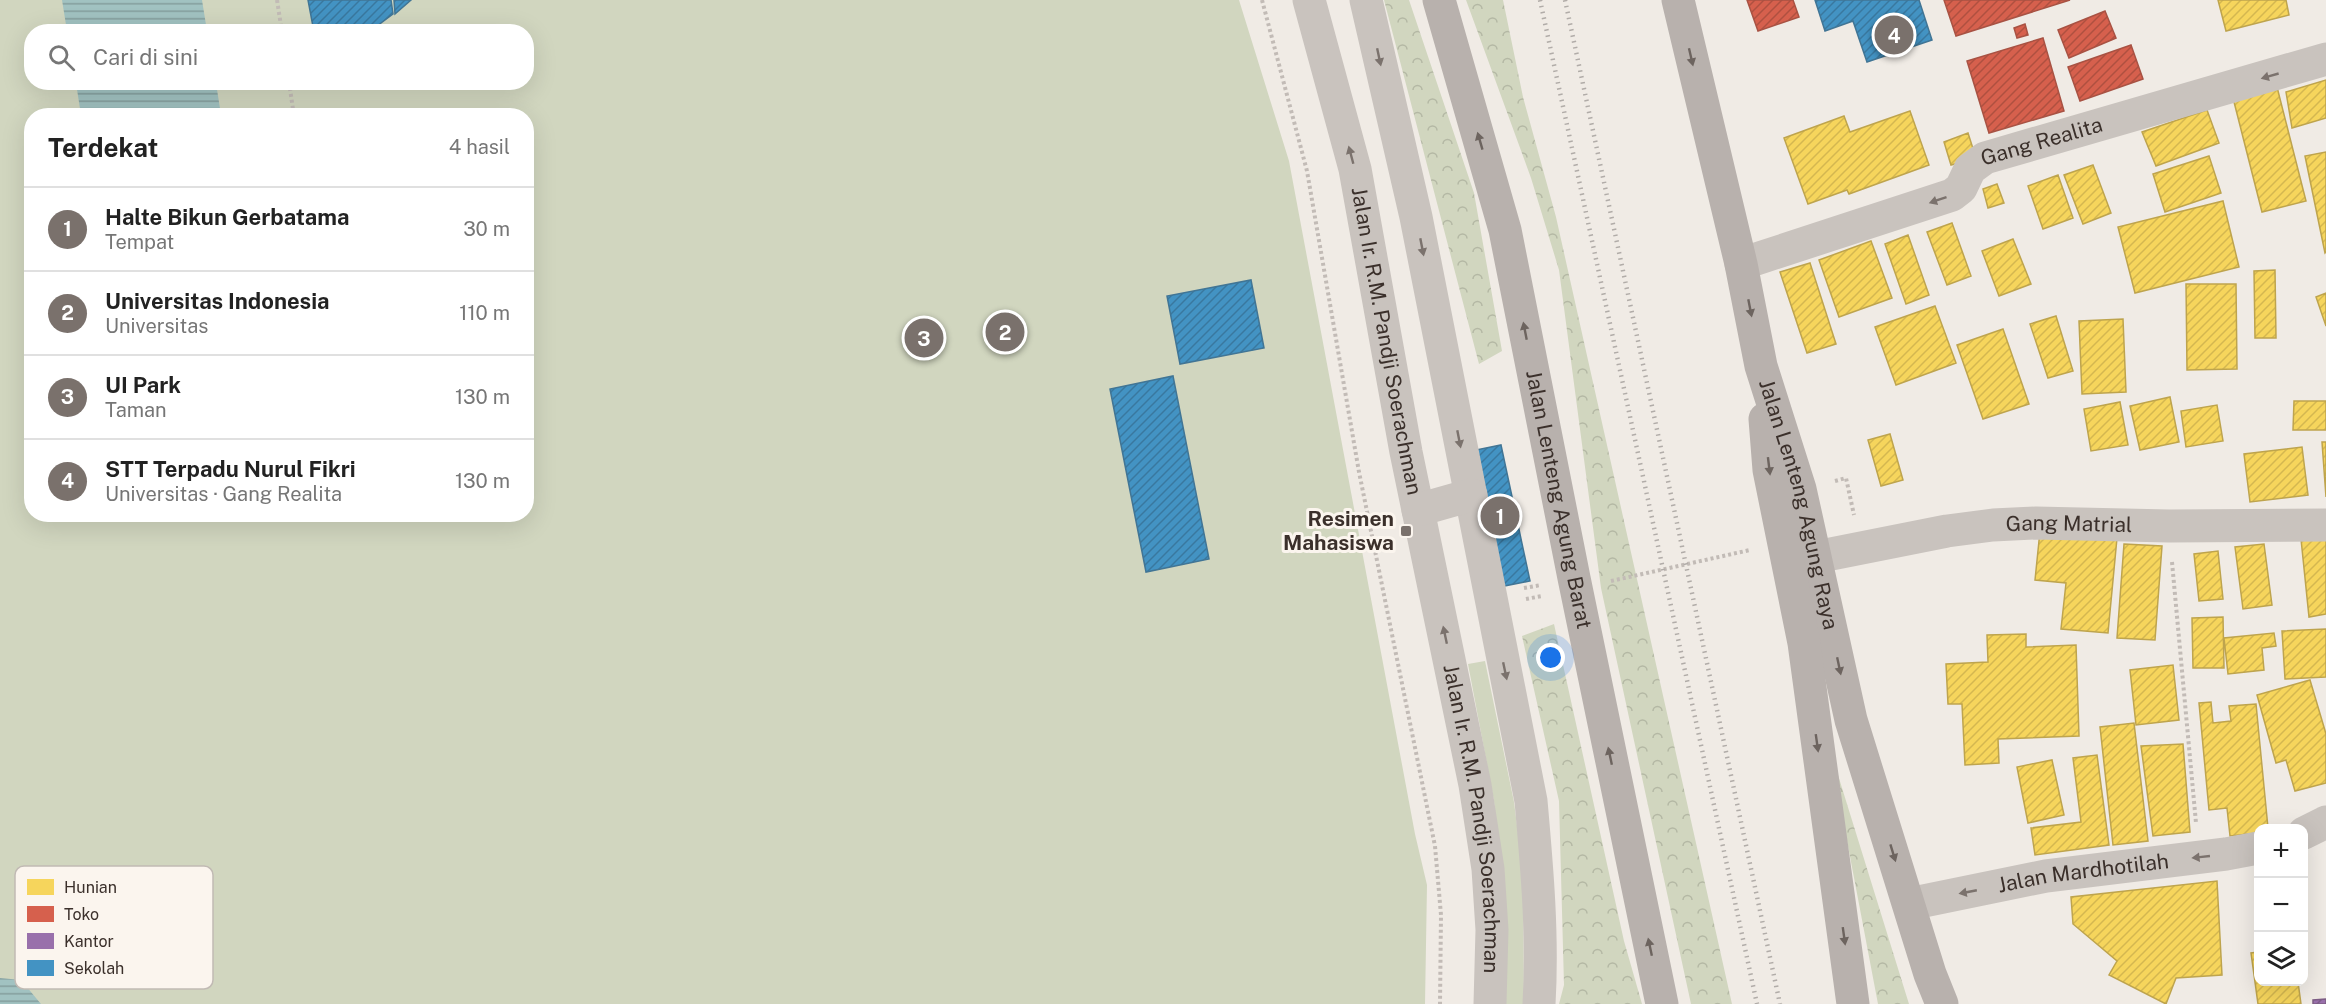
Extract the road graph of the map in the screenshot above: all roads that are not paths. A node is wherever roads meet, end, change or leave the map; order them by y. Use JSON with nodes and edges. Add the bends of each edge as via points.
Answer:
{"nodes":[{"id":1,"x":1309,"y":0,"type":"edge"},
{"id":2,"x":1366,"y":0,"type":"edge"},
{"id":3,"x":1439,"y":0,"type":"edge"},
{"id":4,"x":1678,"y":0,"type":"edge"},
{"id":5,"x":2326,"y":59,"type":"edge"},
{"id":6,"x":1740,"y":264,"type":"junction"},
{"id":7,"x":1761,"y":366,"type":"junction"},
{"id":8,"x":1471,"y":495,"type":"junction"},
{"id":9,"x":1418,"y":510,"type":"junction"},
{"id":10,"x":2326,"y":525,"type":"edge"},
{"id":11,"x":1816,"y":557,"type":"junction"},
{"id":12,"x":2326,"y":822,"type":"edge"},
{"id":13,"x":2308,"y":831,"type":"edge"},
{"id":14,"x":2254,"y":849,"type":"edge"},
{"id":15,"x":1909,"y":904,"type":"junction"},
{"id":16,"x":1490,"y":1004,"type":"edge"},
{"id":17,"x":1539,"y":1004,"type":"edge"},
{"id":18,"x":1662,"y":1004,"type":"edge"},
{"id":19,"x":1853,"y":1004,"type":"edge"},
{"id":20,"x":1942,"y":1004,"type":"edge"}],
"edges":[{"from":9,"to":1,"type":"street","name":"Jalan Ir. R.M. Pandji Soerachman","one_way":true,"via":[[1355,169]]},
{"from":2,"to":8,"type":"street","one_way":true,"via":[[1416,217]]},
{"from":18,"to":3,"type":"main road","name":"Jalan Lenteng Agung Barat","one_way":true,"via":[[1505,230]]},
{"from":4,"to":6,"type":"main road","name":"Jalan Lenteng Agung Raya","one_way":true},
{"from":5,"to":6,"type":"street","name":"Gang Realita","one_way":true,"via":[[1985,158],[1970,169],[1961,188],[1952,195]]},
{"from":6,"to":7,"type":"main road","name":"Jalan Lenteng Agung Raya","one_way":true},
{"from":7,"to":11,"type":"main road","name":"Jalan Lenteng Agung Raya","via":[[1800,489]]},
{"from":7,"to":19,"type":"main road","one_way":true,"via":[[1769,470],[1804,643]]},
{"from":8,"to":9,"type":"street"},
{"from":8,"to":17,"type":"street","one_way":true,"via":[[1531,801],[1539,888]]},
{"from":16,"to":9,"type":"street","name":"Jalan Ir. R.M. Pandji Soerachman","one_way":true,"via":[[1492,930],[1488,868],[1464,729]]},
{"from":10,"to":11,"type":"street","name":"Gang Matrial","via":[[1993,525]]},
{"from":11,"to":15,"type":"main road","name":"Jalan Lenteng Agung Raya","one_way":true,"via":[[1851,720]]},
{"from":12,"to":13,"type":"street"},
{"from":14,"to":15,"type":"street","name":"Jalan Mardhotilah","one_way":true,"via":[[2046,876]]},
{"from":15,"to":20,"type":"main road","name":"Jalan Lenteng Agung Raya"}]}
